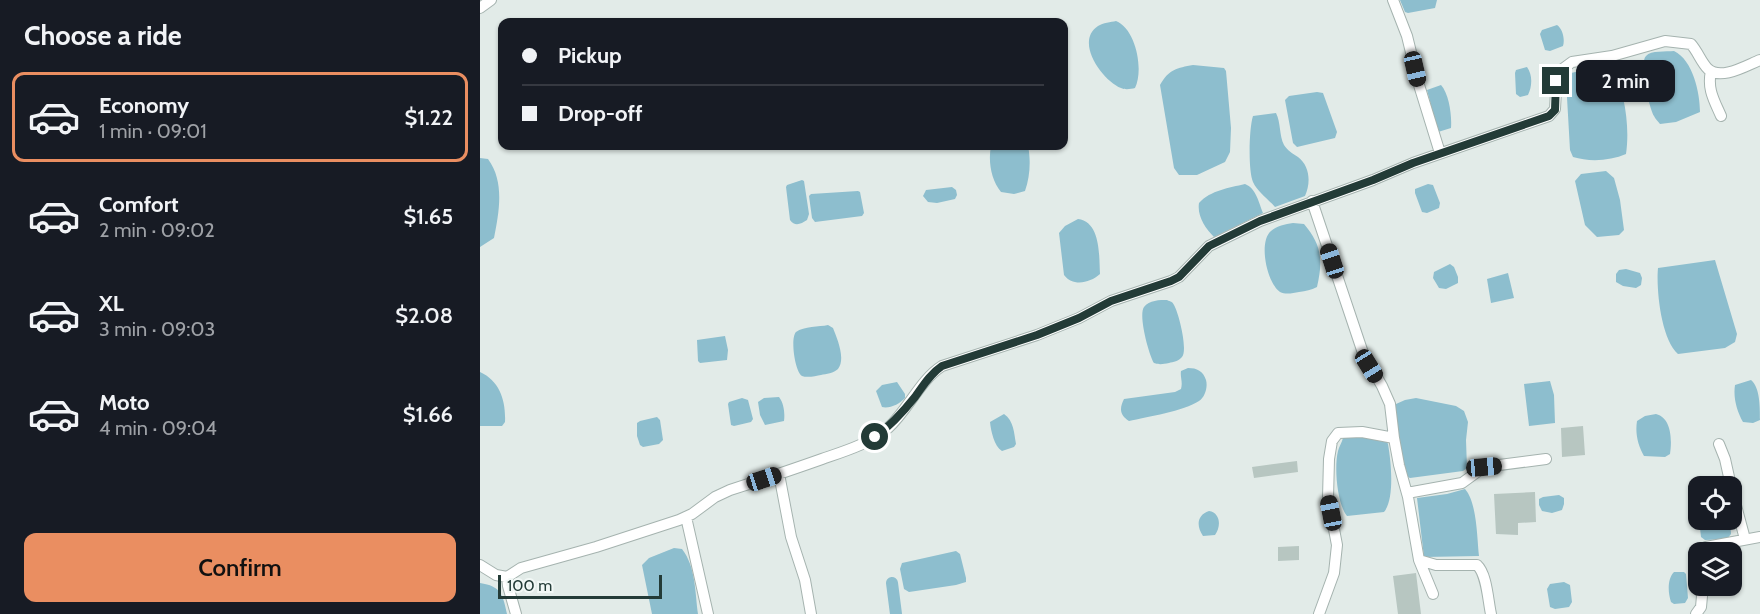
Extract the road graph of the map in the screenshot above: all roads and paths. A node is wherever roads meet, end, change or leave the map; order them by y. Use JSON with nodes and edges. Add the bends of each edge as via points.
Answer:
{"nodes":[{"id":1,"x":491,"y":0,"type":"edge"},
{"id":2,"x":1393,"y":0,"type":"edge"},
{"id":3,"x":480,"y":8,"type":"edge"},
{"id":4,"x":1760,"y":60,"type":"edge"},
{"id":5,"x":1711,"y":71,"type":"junction"},
{"id":6,"x":1721,"y":116,"type":"dead end"},
{"id":7,"x":1440,"y":153,"type":"junction"},
{"id":8,"x":1312,"y":201,"type":"junction"},
{"id":9,"x":1394,"y":438,"type":"junction"},
{"id":10,"x":1719,"y":444,"type":"dead end"},
{"id":11,"x":1546,"y":459,"type":"dead end"},
{"id":12,"x":779,"y":474,"type":"junction"},
{"id":13,"x":1729,"y":476,"type":"edge"},
{"id":14,"x":1407,"y":493,"type":"junction"},
{"id":15,"x":686,"y":517,"type":"junction"},
{"id":16,"x":1742,"y":528,"type":"edge"},
{"id":17,"x":1760,"y":537,"type":"edge"},
{"id":18,"x":1745,"y":539,"type":"junction"},
{"id":19,"x":1730,"y":542,"type":"edge"},
{"id":20,"x":1419,"y":560,"type":"junction"},
{"id":21,"x":480,"y":566,"type":"edge"},
{"id":22,"x":507,"y":577,"type":"junction"},
{"id":23,"x":1433,"y":594,"type":"dead end"},
{"id":24,"x":1702,"y":596,"type":"edge"},
{"id":25,"x":516,"y":614,"type":"edge"},
{"id":26,"x":708,"y":614,"type":"edge"},
{"id":27,"x":811,"y":614,"type":"edge"},
{"id":28,"x":1319,"y":614,"type":"edge"},
{"id":29,"x":1491,"y":614,"type":"edge"},
{"id":30,"x":1696,"y":614,"type":"edge"}],
"edges":[{"from":1,"to":3,"type":"street"},
{"from":2,"to":7,"type":"street"},
{"from":4,"to":5,"type":"street","via":[[1728,72]]},
{"from":5,"to":6,"type":"street","via":[[1708,82]]},
{"from":5,"to":7,"type":"street","via":[[1691,44],[1674,41],[1572,62],[1557,73],[1552,114]]},
{"from":7,"to":8,"type":"street"},
{"from":8,"to":9,"type":"street","via":[[1363,353],[1390,404]]},
{"from":8,"to":12,"type":"street","via":[[1209,246],[1171,281],[1111,301],[1037,335],[942,366],[889,427],[875,437]]},
{"from":9,"to":14,"type":"street"},
{"from":9,"to":28,"type":"street","via":[[1362,432],[1338,433],[1332,441],[1328,498],[1337,545],[1334,573]]},
{"from":10,"to":13,"type":"street"},
{"from":11,"to":14,"type":"street","via":[[1484,467],[1462,483]]},
{"from":12,"to":15,"type":"street","via":[[716,497]]},
{"from":12,"to":27,"type":"street"},
{"from":14,"to":20,"type":"street"},
{"from":15,"to":22,"type":"street","via":[[521,568]]},
{"from":15,"to":26,"type":"street"},
{"from":16,"to":18,"type":"street"},
{"from":17,"to":18,"type":"street"},
{"from":18,"to":19,"type":"street"},
{"from":20,"to":23,"type":"street"},
{"from":20,"to":29,"type":"street","via":[[1436,565],[1480,567]]},
{"from":21,"to":22,"type":"street"},
{"from":22,"to":25,"type":"street"},
{"from":24,"to":30,"type":"street"}]}
